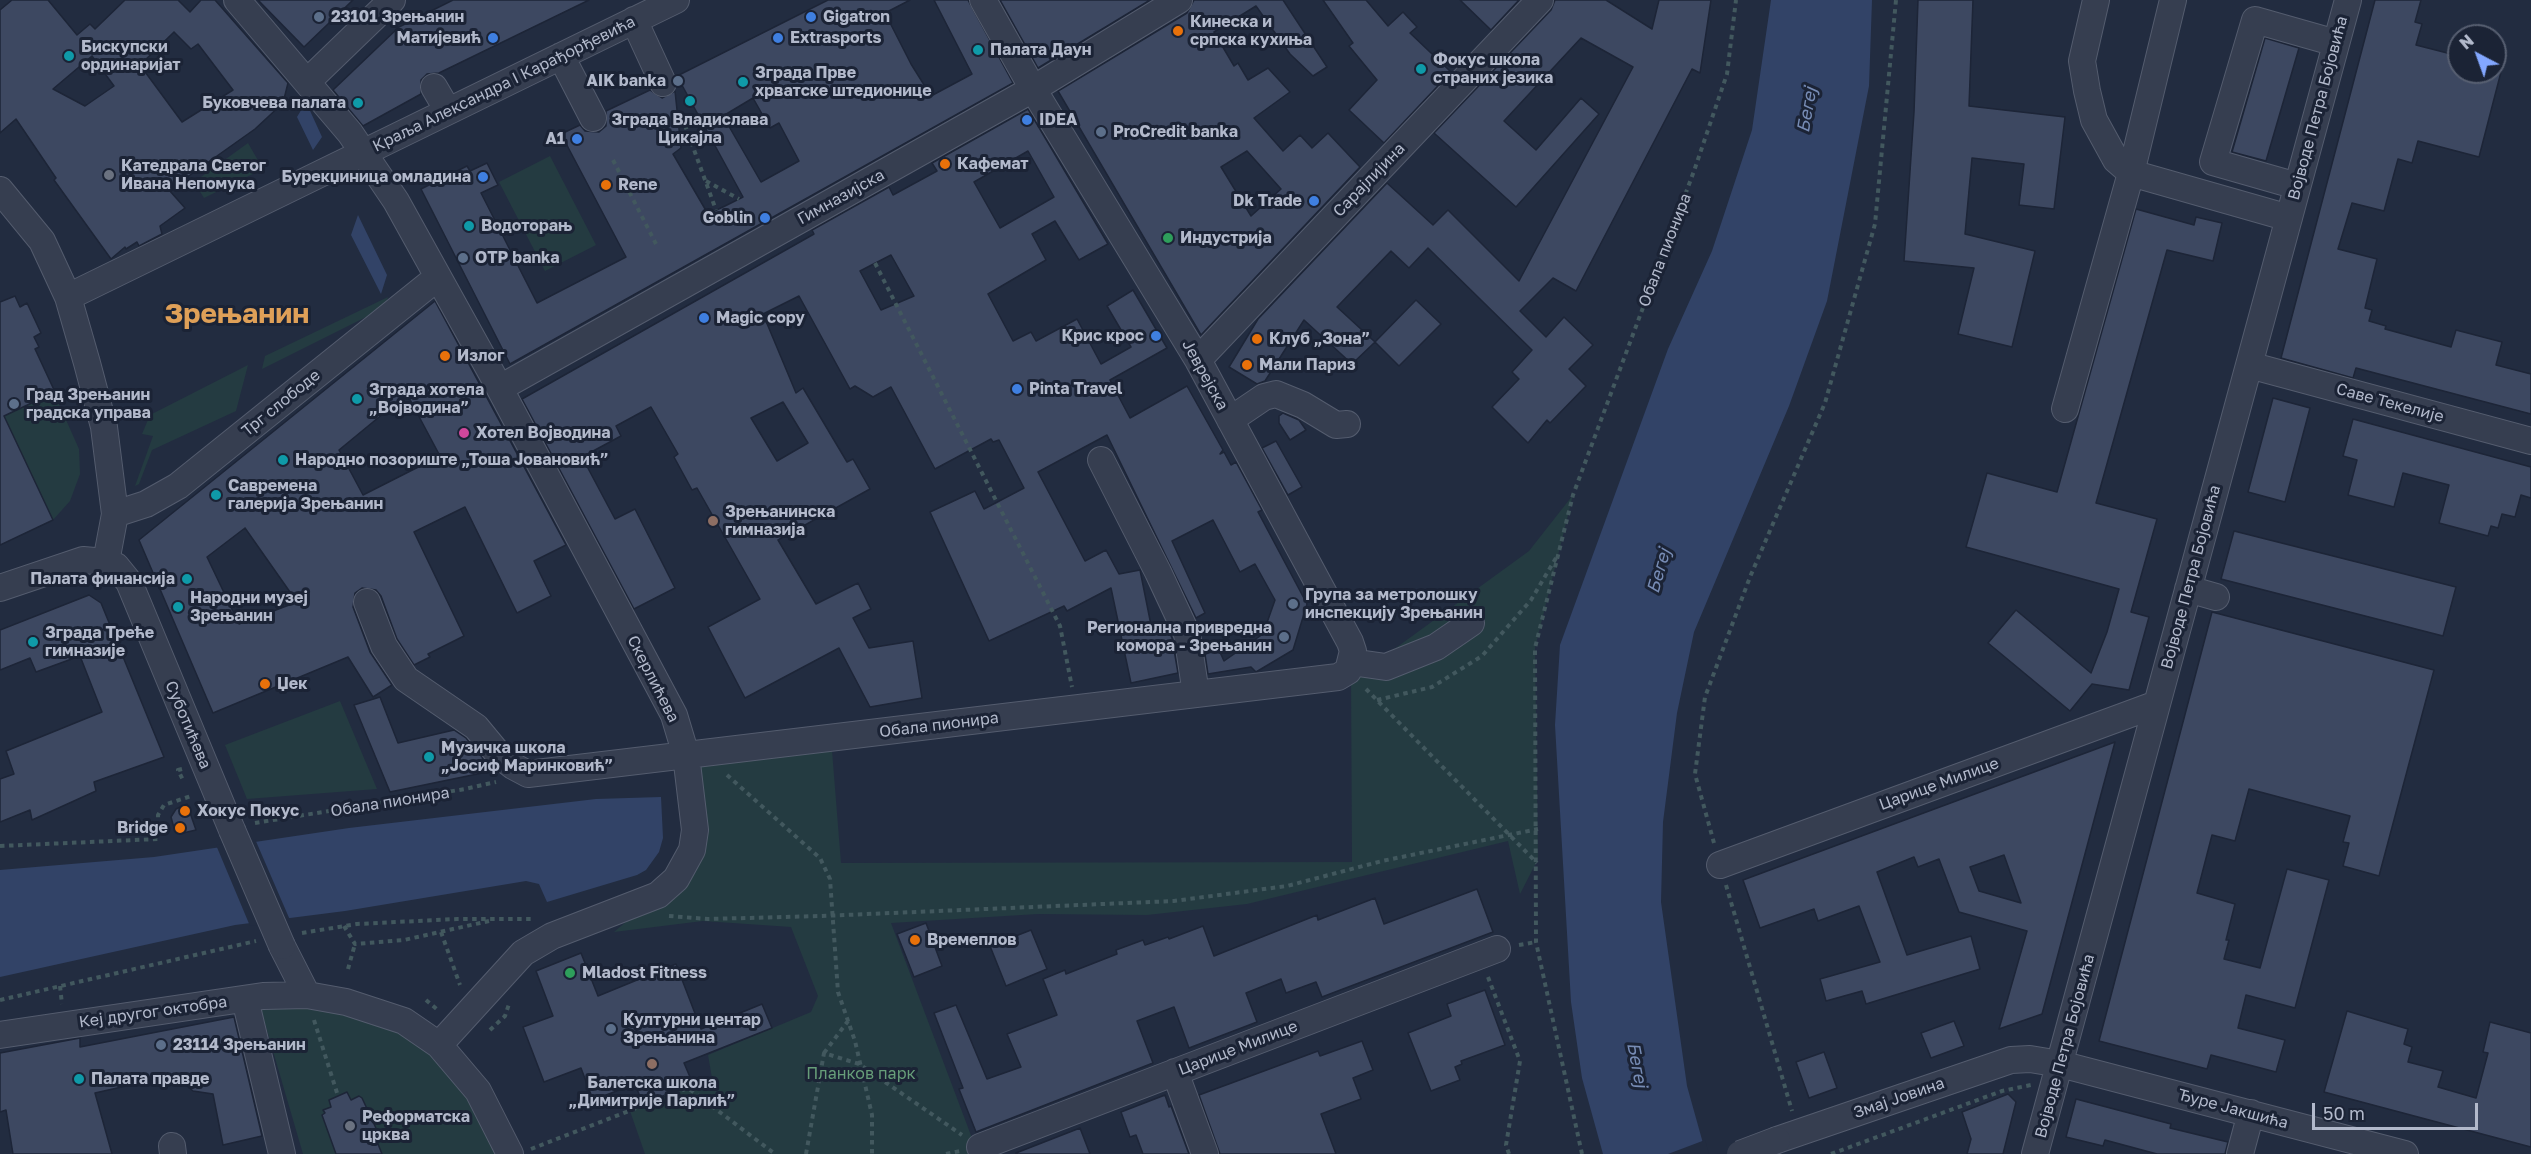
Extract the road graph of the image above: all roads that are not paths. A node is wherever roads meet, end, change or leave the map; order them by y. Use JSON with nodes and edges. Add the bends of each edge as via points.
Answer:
{"nodes":[{"id":1,"x":237,"y":0,"type":"edge"},
{"id":2,"x":392,"y":0,"type":"edge"},
{"id":3,"x":983,"y":0,"type":"edge"},
{"id":4,"x":1179,"y":0,"type":"edge"},
{"id":5,"x":1540,"y":0,"type":"edge"},
{"id":6,"x":2096,"y":0,"type":"edge"},
{"id":7,"x":2173,"y":0,"type":"edge"},
{"id":8,"x":2348,"y":0,"type":"edge"},
{"id":9,"x":665,"y":2,"type":"edge"},
{"id":10,"x":634,"y":20,"type":"junction"},
{"id":11,"x":2336,"y":43,"type":"junction"},
{"id":12,"x":561,"y":56,"type":"junction"},
{"id":13,"x":308,"y":81,"type":"junction"},
{"id":14,"x":663,"y":83,"type":"dead end"},
{"id":15,"x":434,"y":87,"type":"dead end"},
{"id":16,"x":1034,"y":89,"type":"junction"},
{"id":17,"x":448,"y":111,"type":"junction"},
{"id":18,"x":593,"y":118,"type":"dead end"},
{"id":19,"x":364,"y":154,"type":"junction"},
{"id":20,"x":2131,"y":173,"type":"junction"},
{"id":21,"x":2297,"y":186,"type":"junction"},
{"id":22,"x":0,"y":190,"type":"edge"},
{"id":23,"x":2289,"y":218,"type":"junction"},
{"id":24,"x":438,"y":277,"type":"junction"},
{"id":25,"x":68,"y":297,"type":"junction"},
{"id":26,"x":1198,"y":360,"type":"junction"},
{"id":27,"x":2248,"y":366,"type":"junction"},
{"id":28,"x":500,"y":388,"type":"junction"},
{"id":29,"x":2065,"y":410,"type":"dead end"},
{"id":30,"x":1230,"y":420,"type":"junction"},
{"id":31,"x":1347,"y":424,"type":"dead end"},
{"id":32,"x":2531,"y":441,"type":"edge"},
{"id":33,"x":1101,"y":460,"type":"dead end"},
{"id":34,"x":115,"y":514,"type":"junction"},
{"id":35,"x":106,"y":562,"type":"junction"},
{"id":36,"x":0,"y":588,"type":"edge"},
{"id":37,"x":2188,"y":590,"type":"junction"},
{"id":38,"x":2216,"y":597,"type":"dead end"},
{"id":39,"x":367,"y":602,"type":"dead end"},
{"id":40,"x":1471,"y":623,"type":"dead end"},
{"id":41,"x":1349,"y":666,"type":"junction"},
{"id":42,"x":1196,"y":694,"type":"junction"},
{"id":43,"x":2157,"y":704,"type":"junction"},
{"id":44,"x":697,"y":753,"type":"junction"},
{"id":45,"x":1720,"y":865,"type":"road end"},
{"id":46,"x":1489,"y":952,"type":"road end"},
{"id":47,"x":307,"y":995,"type":"junction"},
{"id":48,"x":245,"y":999,"type":"junction"},
{"id":49,"x":0,"y":1035,"type":"edge"},
{"id":50,"x":439,"y":1045,"type":"junction"},
{"id":51,"x":1175,"y":1072,"type":"junction"},
{"id":52,"x":2057,"y":1076,"type":"junction"},
{"id":53,"x":2251,"y":1113,"type":"junction"},
{"id":54,"x":980,"y":1147,"type":"road end"},
{"id":55,"x":520,"y":1152,"type":"edge"},
{"id":56,"x":282,"y":1154,"type":"edge"},
{"id":57,"x":1205,"y":1154,"type":"edge"},
{"id":58,"x":1740,"y":1154,"type":"edge"},
{"id":59,"x":2035,"y":1154,"type":"edge"},
{"id":60,"x":2241,"y":1154,"type":"edge"},
{"id":61,"x":2405,"y":1154,"type":"edge"}],
"edges":[{"from":1,"to":13,"type":"street"},
{"from":2,"to":13,"type":"street"},
{"from":3,"to":16,"type":"street","name":"Јеврејска"},
{"from":4,"to":16,"type":"street","name":"Гимназијска"},
{"from":5,"to":26,"type":"street","name":"Сарајлијина"},
{"from":6,"to":20,"type":"street","via":[[2082,61],[2087,91],[2094,120],[2116,160]]},
{"from":7,"to":20,"type":"street"},
{"from":8,"to":11,"type":"street","name":"Војводе Петра Бојовића"},
{"from":9,"to":10,"type":"street","name":"Краља Александра I Карађорђевића"},
{"from":10,"to":12,"type":"street","name":"Краља Александра I Карађорђевића"},
{"from":10,"to":14,"type":"street"},
{"from":11,"to":21,"type":"street","name":"Војводе Петра Бојовића"},
{"from":11,"to":21,"type":"street","via":[[2255,20],[2214,162]]},
{"from":12,"to":17,"type":"street","name":"Краља Александра I Карађорђевића"},
{"from":12,"to":18,"type":"street"},
{"from":13,"to":19,"type":"street"},
{"from":15,"to":17,"type":"street"},
{"from":16,"to":26,"type":"street","name":"Јеврејска"},
{"from":16,"to":28,"type":"street","name":"Гимназијска"},
{"from":17,"to":19,"type":"street","name":"Краља Александра I Карађорђевића"},
{"from":19,"to":24,"type":"street","via":[[396,201]]},
{"from":19,"to":25,"type":"street"},
{"from":20,"to":23,"type":"street"},
{"from":20,"to":29,"type":"street"},
{"from":21,"to":23,"type":"street","name":"Војводе Петра Бојовића"},
{"from":22,"to":25,"type":"street","via":[[42,241]]},
{"from":23,"to":27,"type":"street","name":"Војводе Петра Бојовића"},
{"from":24,"to":28,"type":"street"},
{"from":24,"to":34,"type":"street","name":"Трг слободе","via":[[178,486],[146,504]]},
{"from":25,"to":34,"type":"street","via":[[104,427]]},
{"from":26,"to":30,"type":"street","name":"Јеврејска"},
{"from":27,"to":32,"type":"street","name":"Саве Текелије"},
{"from":27,"to":37,"type":"street","name":"Војводе Петра Бојовића"},
{"from":28,"to":44,"type":"street","name":"Скерлићева","via":[[625,628]]},
{"from":30,"to":31,"type":"street","via":[[1264,397],[1276,394],[1336,425]]},
{"from":30,"to":41,"type":"street","name":"Јеврејска","via":[[1350,642],[1353,651]]},
{"from":33,"to":42,"type":"street","via":[[1187,634]]},
{"from":34,"to":35,"type":"street"},
{"from":35,"to":36,"type":"street","via":[[83,560]]},
{"from":35,"to":47,"type":"street","name":"Суботићева","bridge":true,"via":[[116,566],[129,582],[242,827],[282,946]]},
{"from":37,"to":38,"type":"street"},
{"from":37,"to":43,"type":"street","name":"Војводе Петра Бојовића"},
{"from":39,"to":44,"type":"street","name":"Обала пионира","via":[[384,646],[406,679],[476,728],[506,761],[528,774]]},
{"from":40,"to":41,"type":"street","via":[[1436,647],[1386,667]]},
{"from":41,"to":42,"type":"street","name":"Обала пионира","via":[[1338,677]]},
{"from":42,"to":44,"type":"street","name":"Обала пионира"},
{"from":43,"to":45,"type":"street","name":"Царице Милице"},
{"from":43,"to":52,"type":"street","name":"Војводе Петра Бојовића"},
{"from":44,"to":50,"type":"street","name":"Скерлићева","via":[[692,850],[676,879],[658,895],[552,936],[523,953]]},
{"from":46,"to":51,"type":"street","name":"Царице Милице"},
{"from":47,"to":48,"type":"street","name":"Кеј другог октобра"},
{"from":47,"to":50,"type":"street","name":"Кеј другог октобра","via":[[383,1013],[413,1026]]},
{"from":48,"to":49,"type":"street","name":"Кеј другог октобра"},
{"from":48,"to":56,"type":"street"},
{"from":50,"to":55,"type":"street","name":"Кеј другог октобра","via":[[478,1091]]},
{"from":51,"to":54,"type":"street","name":"Царице Милице"},
{"from":51,"to":57,"type":"street"},
{"from":52,"to":53,"type":"street","name":"Ђуре Јакшића"},
{"from":52,"to":58,"type":"street","name":"Змај Јовина","bridge":true,"via":[[2041,1060],[2011,1060]]},
{"from":52,"to":59,"type":"street","name":"Војводе Петра Бојовића"},
{"from":53,"to":60,"type":"street"},
{"from":53,"to":61,"type":"street","name":"Ђуре Јакшића"}]}
